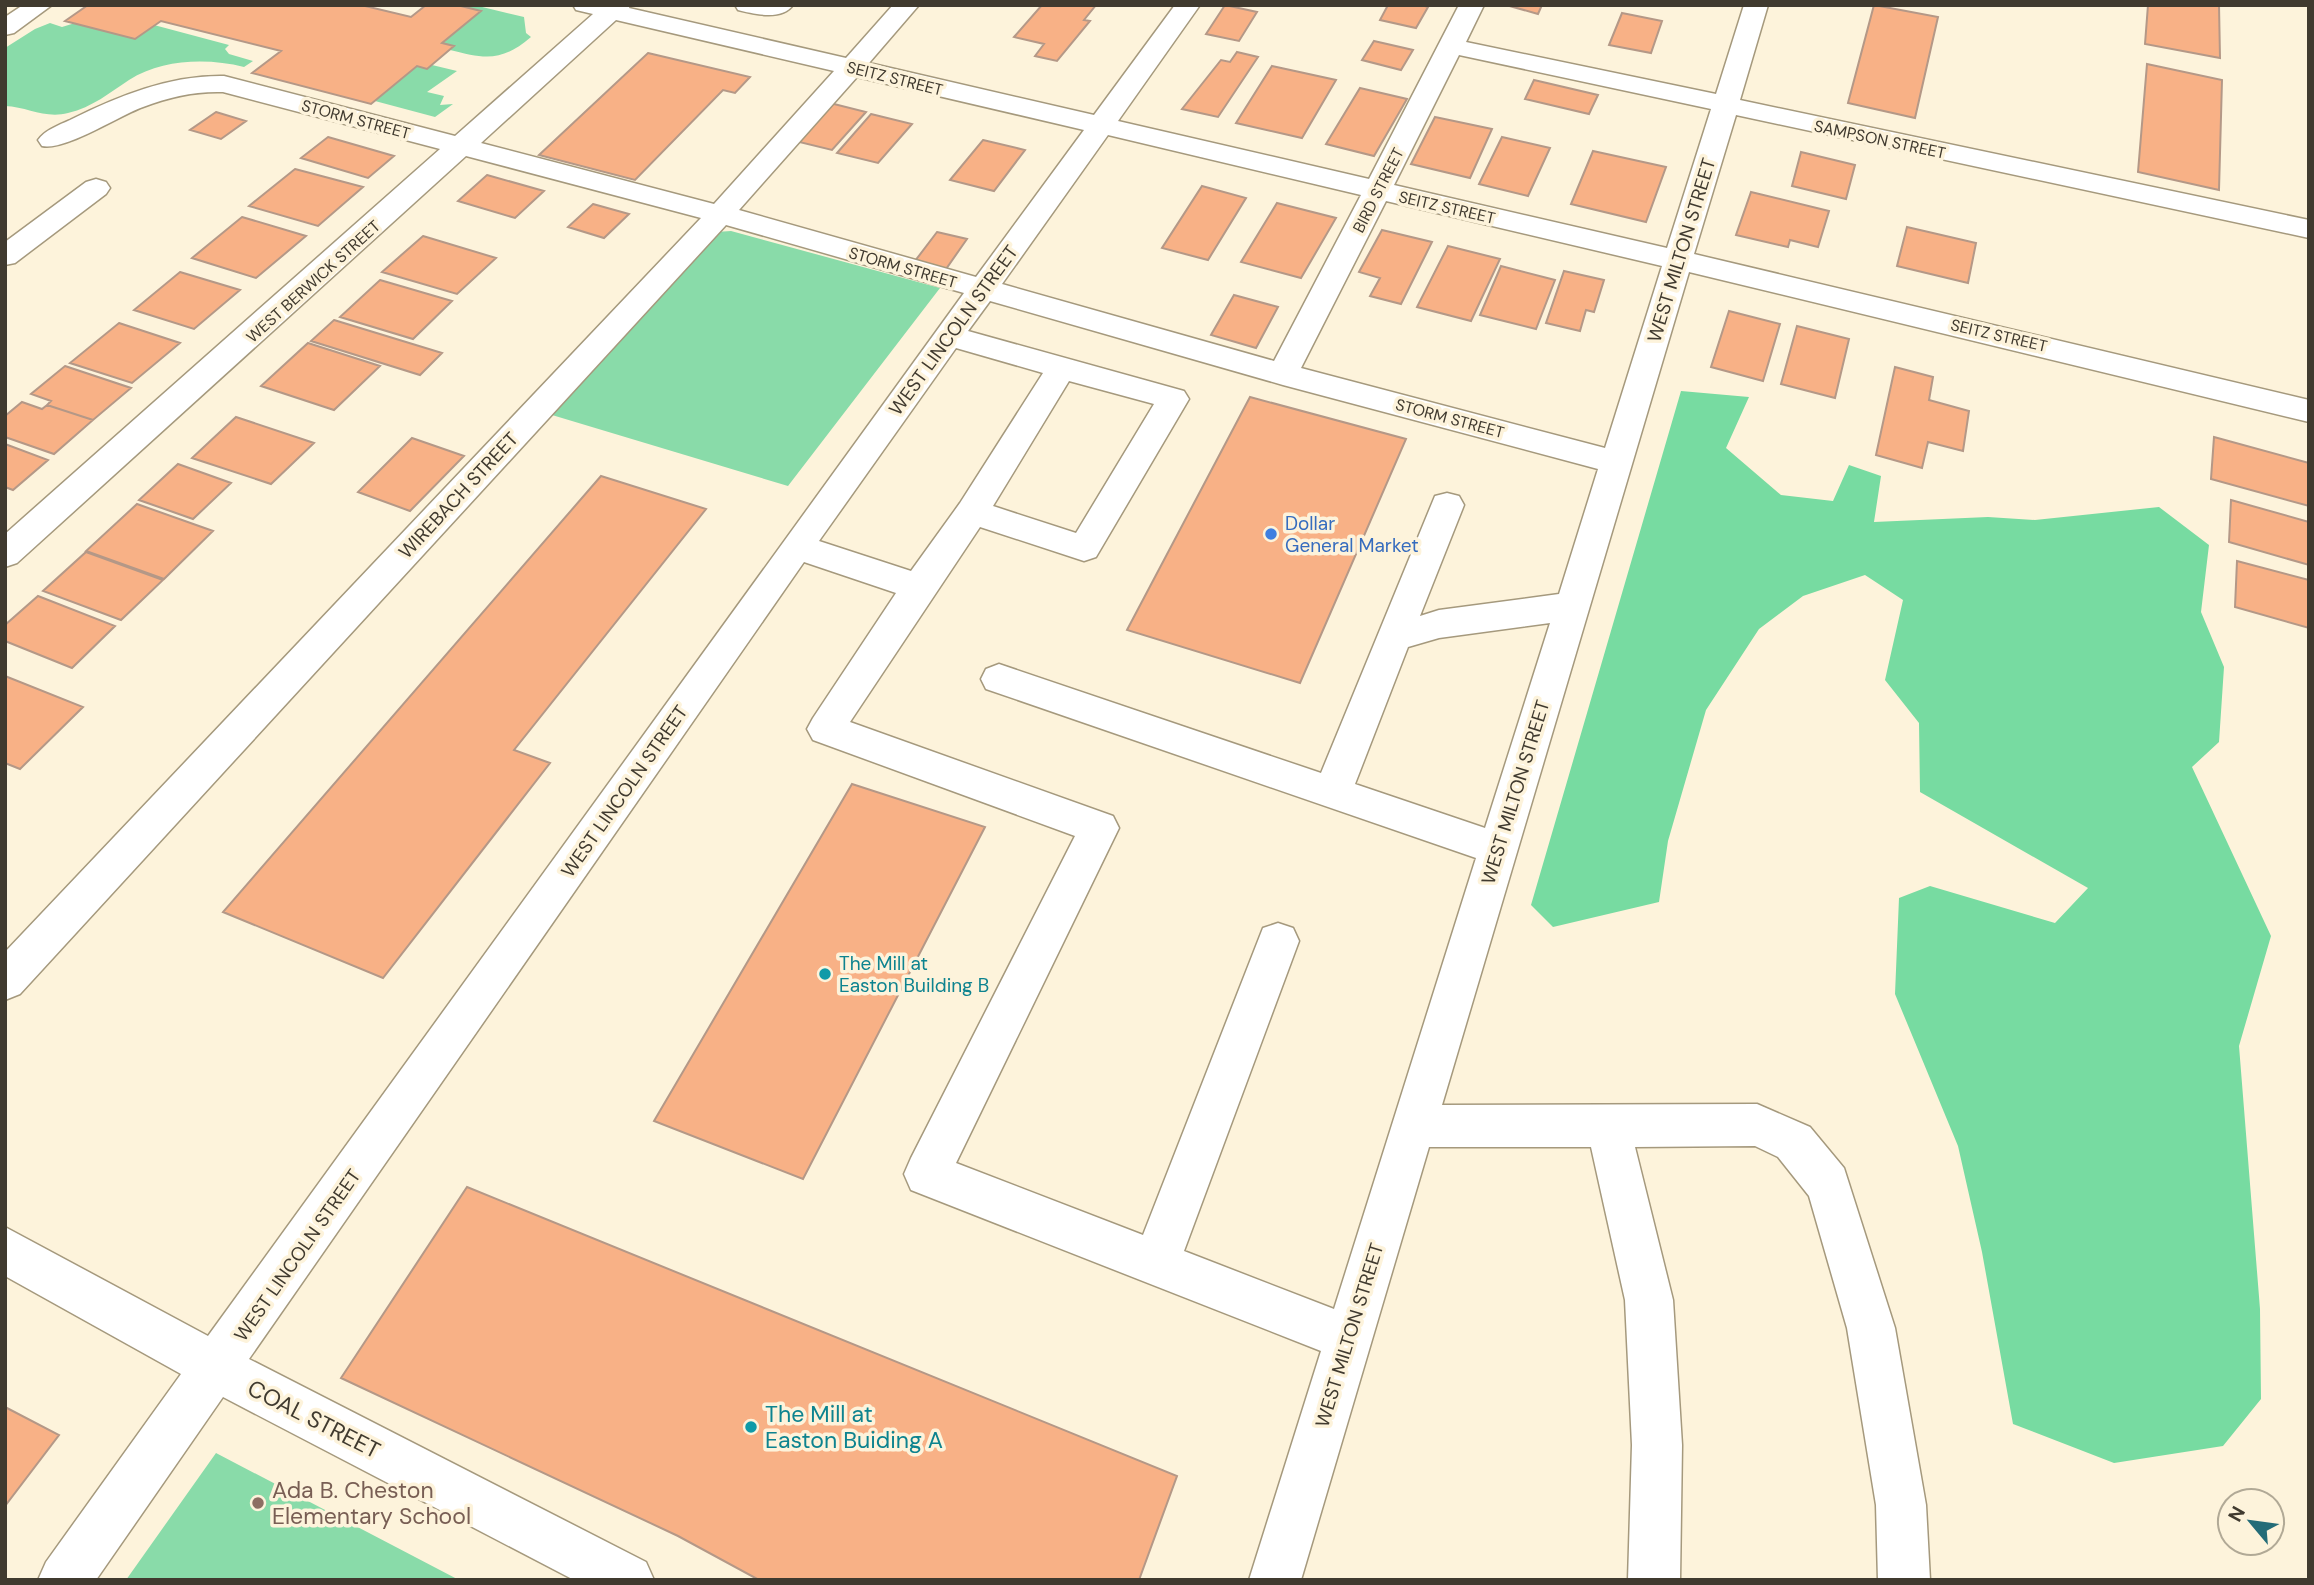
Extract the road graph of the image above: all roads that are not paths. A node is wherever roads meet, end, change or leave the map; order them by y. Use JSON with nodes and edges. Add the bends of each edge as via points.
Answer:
{"nodes":[{"id":1,"x":40,"y":5,"type":"edge"},
{"id":2,"x":747,"y":5,"type":"edge"},
{"id":3,"x":781,"y":5,"type":"edge"},
{"id":4,"x":907,"y":5,"type":"edge"},
{"id":5,"x":1188,"y":5,"type":"edge"},
{"id":6,"x":1472,"y":5,"type":"edge"},
{"id":7,"x":1756,"y":5,"type":"edge"},
{"id":8,"x":605,"y":7,"type":"edge"},
{"id":9,"x":5,"y":28,"type":"edge"},
{"id":10,"x":1451,"y":46,"type":"junction"},
{"id":11,"x":849,"y":67,"type":"junction"},
{"id":12,"x":1724,"y":104,"type":"junction"},
{"id":13,"x":1100,"y":128,"type":"junction"},
{"id":14,"x":52,"y":140,"type":"dead end"},
{"id":15,"x":463,"y":148,"type":"junction"},
{"id":16,"x":96,"y":188,"type":"dead end"},
{"id":17,"x":1378,"y":191,"type":"junction"},
{"id":18,"x":720,"y":214,"type":"junction"},
{"id":19,"x":2309,"y":229,"type":"edge"},
{"id":20,"x":5,"y":256,"type":"edge"},
{"id":21,"x":1679,"y":261,"type":"junction"},
{"id":22,"x":982,"y":290,"type":"junction"},
{"id":23,"x":948,"y":336,"type":"junction"},
{"id":24,"x":1062,"y":368,"type":"junction"},
{"id":25,"x":1283,"y":374,"type":"junction"},
{"id":26,"x":2309,"y":411,"type":"edge"},
{"id":27,"x":1615,"y":462,"type":"junction"},
{"id":28,"x":1447,"y":505,"type":"dead end"},
{"id":29,"x":972,"y":512,"type":"junction"},
{"id":30,"x":796,"y":547,"type":"junction"},
{"id":31,"x":5,"y":554,"type":"edge"},
{"id":32,"x":919,"y":587,"type":"junction"},
{"id":33,"x":1572,"y":606,"type":"junction"},
{"id":34,"x":1393,"y":638,"type":"junction"},
{"id":35,"x":999,"y":679,"type":"dead end"},
{"id":36,"x":1332,"y":793,"type":"junction"},
{"id":37,"x":1498,"y":849,"type":"junction"},
{"id":38,"x":1278,"y":941,"type":"dead end"},
{"id":39,"x":5,"y":981,"type":"edge"},
{"id":40,"x":1608,"y":1125,"type":"junction"},
{"id":41,"x":1413,"y":1126,"type":"junction"},
{"id":42,"x":5,"y":1250,"type":"edge"},
{"id":43,"x":1156,"y":1263,"type":"junction"},
{"id":44,"x":1348,"y":1338,"type":"junction"},
{"id":45,"x":217,"y":1368,"type":"junction"},
{"id":46,"x":64,"y":1580,"type":"edge"},
{"id":47,"x":628,"y":1580,"type":"edge"},
{"id":48,"x":1275,"y":1580,"type":"edge"},
{"id":49,"x":1654,"y":1580,"type":"edge"},
{"id":50,"x":1904,"y":1580,"type":"edge"}],
"edges":[{"from":1,"to":9,"type":"street"},
{"from":2,"to":3,"type":"street"},
{"from":4,"to":11,"type":"street","name":"WIREBACH STREET"},
{"from":5,"to":13,"type":"street","name":"WEST LINCOLN STREET"},
{"from":6,"to":10,"type":"street","name":"BIRD STREET"},
{"from":7,"to":12,"type":"street","name":"WEST MILTON STREET"},
{"from":8,"to":11,"type":"street","name":"SEITZ STREET"},
{"from":8,"to":15,"type":"street","name":"WEST BERWICK STREET"},
{"from":10,"to":12,"type":"street","name":"SAMPSON STREET"},
{"from":10,"to":17,"type":"street","name":"BIRD STREET"},
{"from":11,"to":13,"type":"street","name":"SEITZ STREET"},
{"from":11,"to":18,"type":"street","name":"WIREBACH STREET"},
{"from":12,"to":19,"type":"street","name":"SAMPSON STREET"},
{"from":12,"to":21,"type":"street","name":"WEST MILTON STREET"},
{"from":13,"to":17,"type":"street","name":"SEITZ STREET"},
{"from":13,"to":22,"type":"street","name":"WEST LINCOLN STREET"},
{"from":14,"to":15,"type":"street","name":"STORM STREET","via":[[170,89],[207,82]]},
{"from":15,"to":18,"type":"street","name":"STORM STREET"},
{"from":15,"to":31,"type":"street","name":"WEST BERWICK STREET"},
{"from":16,"to":20,"type":"street"},
{"from":17,"to":21,"type":"street","name":"SEITZ STREET"},
{"from":17,"to":25,"type":"street","name":"BIRD STREET"},
{"from":18,"to":22,"type":"street","name":"STORM STREET"},
{"from":18,"to":39,"type":"street","name":"WIREBACH STREET"},
{"from":21,"to":26,"type":"street","name":"SEITZ STREET"},
{"from":21,"to":27,"type":"street","name":"WEST MILTON STREET"},
{"from":22,"to":23,"type":"street","name":"WEST LINCOLN STREET"},
{"from":22,"to":25,"type":"street","name":"STORM STREET"},
{"from":23,"to":24,"type":"street"},
{"from":23,"to":30,"type":"street","name":"WEST LINCOLN STREET"},
{"from":24,"to":29,"type":"street"},
{"from":24,"to":29,"type":"street","via":[[1173,398],[1084,548]]},
{"from":25,"to":27,"type":"street","name":"STORM STREET"},
{"from":27,"to":33,"type":"street","name":"WEST MILTON STREET"},
{"from":28,"to":34,"type":"street"},
{"from":29,"to":32,"type":"street"},
{"from":30,"to":32,"type":"street"},
{"from":30,"to":45,"type":"street","name":"WEST LINCOLN STREET"},
{"from":32,"to":43,"type":"street","via":[[826,729],[1099,828],[927,1174]]},
{"from":33,"to":34,"type":"street","via":[[1439,624]]},
{"from":33,"to":37,"type":"street","name":"WEST MILTON STREET"},
{"from":34,"to":36,"type":"street"},
{"from":35,"to":36,"type":"street"},
{"from":36,"to":37,"type":"street"},
{"from":37,"to":41,"type":"street","name":"WEST MILTON STREET"},
{"from":38,"to":43,"type":"street"},
{"from":40,"to":41,"type":"street"},
{"from":40,"to":49,"type":"street","via":[[1648,1300],[1657,1445]]},
{"from":40,"to":50,"type":"street","via":[[1758,1125],[1794,1142],[1828,1184],[1871,1328],[1901,1504]]},
{"from":41,"to":44,"type":"street","name":"WEST MILTON STREET"},
{"from":42,"to":45,"type":"street","name":"COAL STREET"},
{"from":43,"to":44,"type":"street"},
{"from":44,"to":48,"type":"street","name":"WEST MILTON STREET"},
{"from":45,"to":46,"type":"street","name":"WEST LINCOLN STREET"},
{"from":45,"to":47,"type":"street","name":"COAL STREET"}]}
